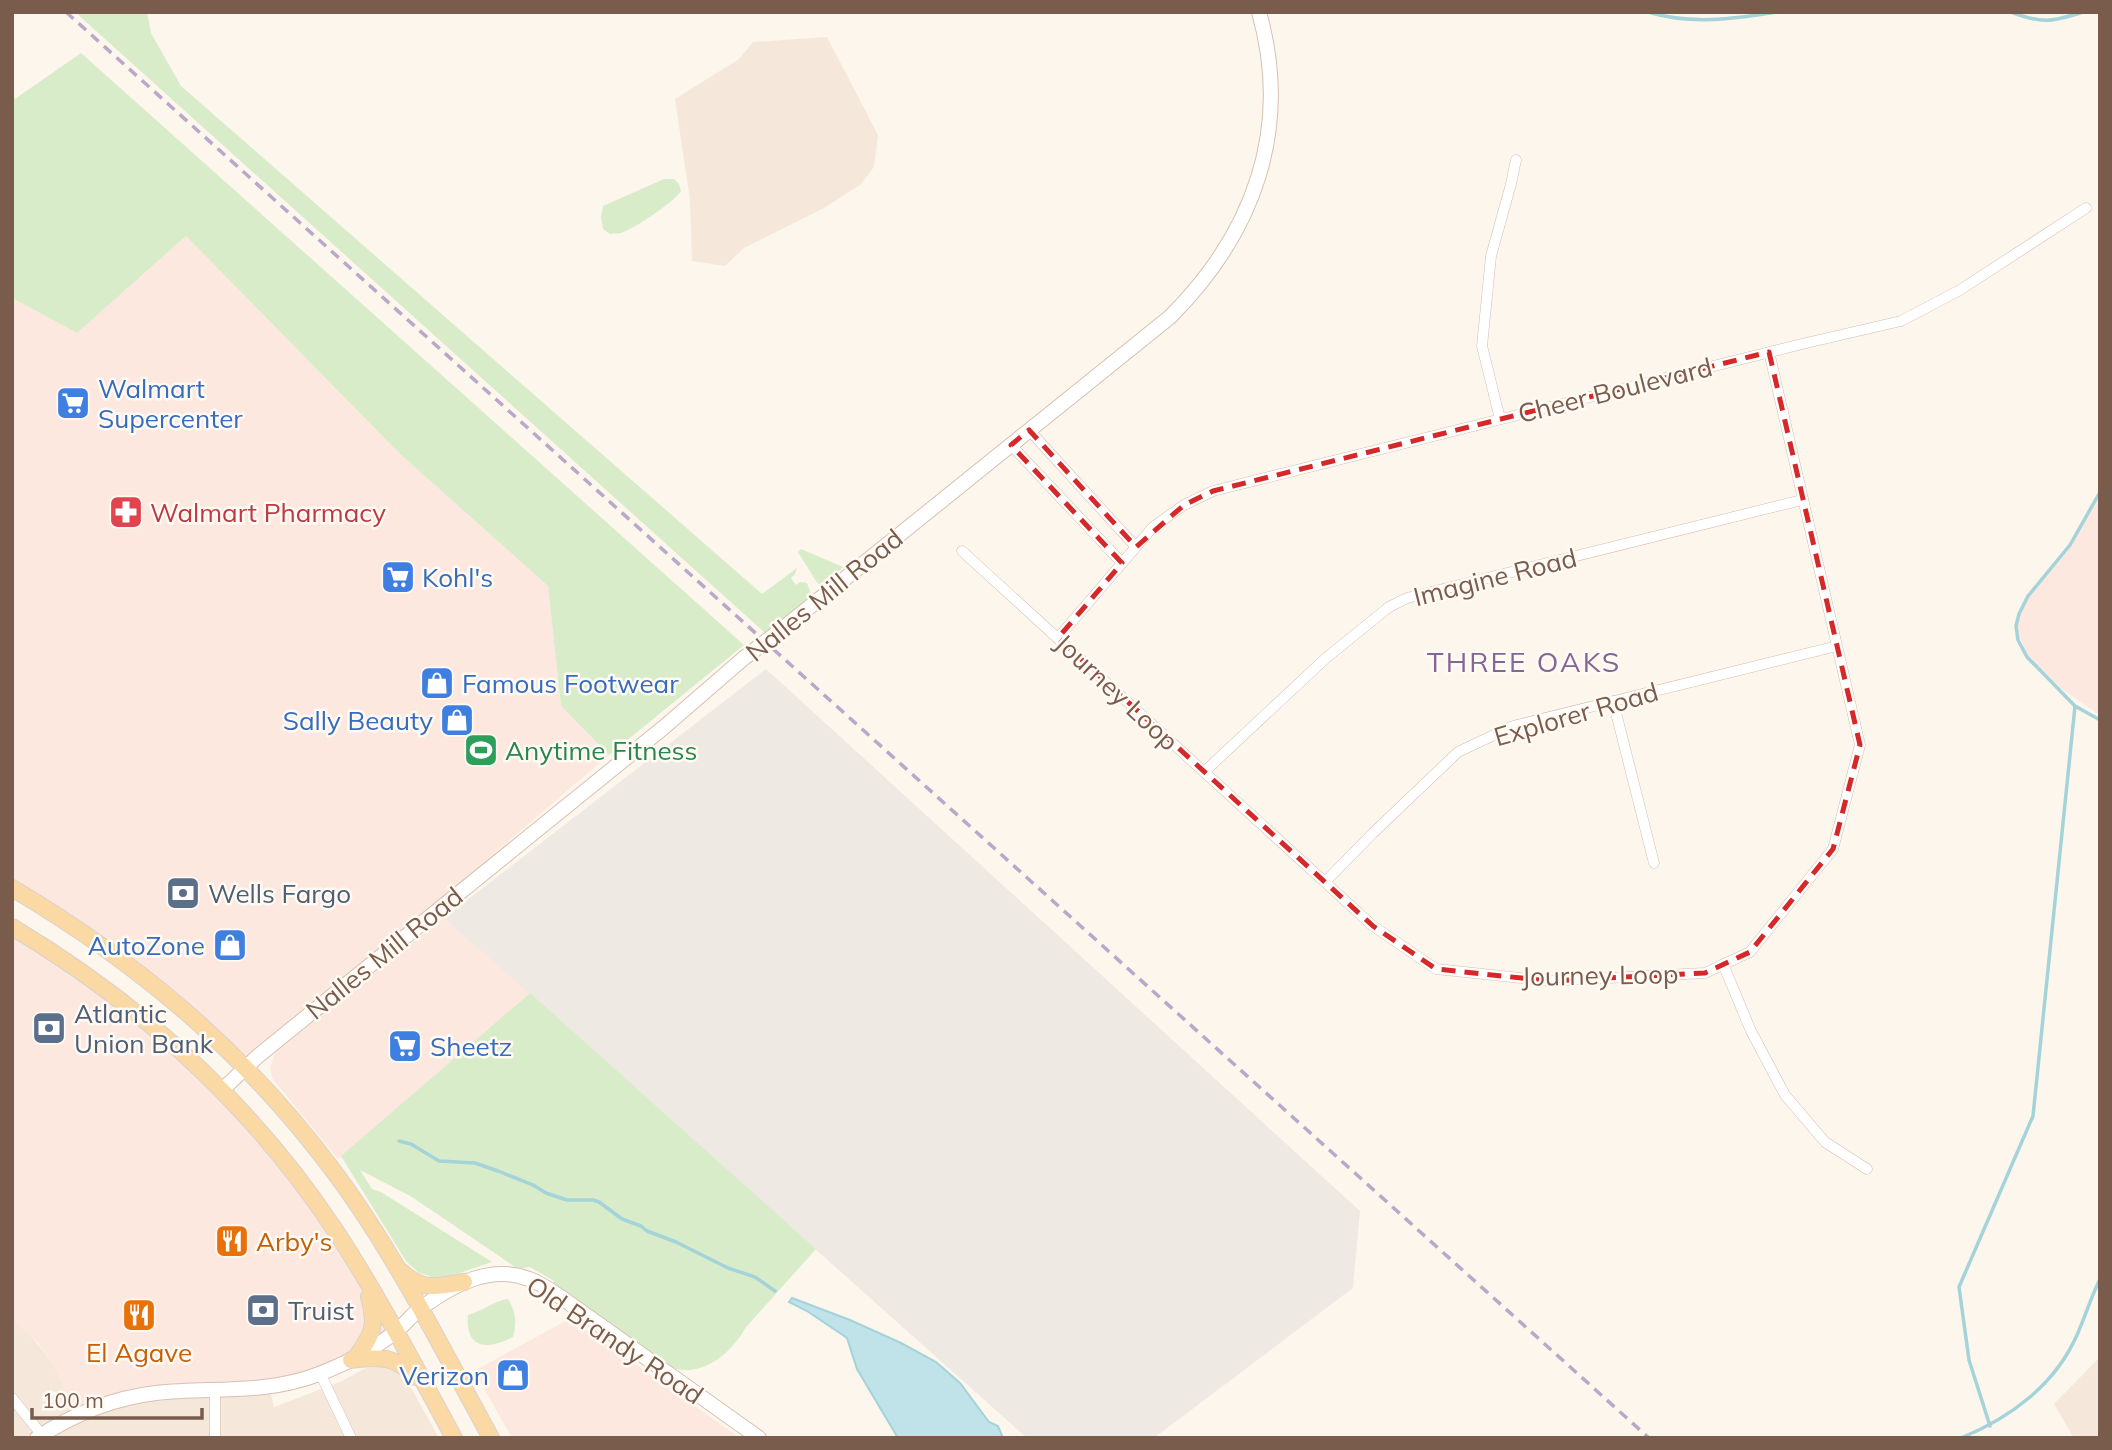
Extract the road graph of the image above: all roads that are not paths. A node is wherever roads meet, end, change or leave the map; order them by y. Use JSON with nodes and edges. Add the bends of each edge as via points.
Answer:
{"nodes":[{"id":1,"x":1259,"y":12,"type":"edge"},
{"id":2,"x":1516,"y":160,"type":"dead end"},
{"id":3,"x":2086,"y":208,"type":"dead end"},
{"id":4,"x":1769,"y":352,"type":"junction"},
{"id":5,"x":1500,"y":419,"type":"junction"},
{"id":6,"x":1029,"y":430,"type":"junction"},
{"id":7,"x":1011,"y":445,"type":"junction"},
{"id":8,"x":1802,"y":500,"type":"junction"},
{"id":9,"x":1136,"y":547,"type":"junction"},
{"id":10,"x":962,"y":551,"type":"dead end"},
{"id":11,"x":1122,"y":563,"type":"junction"},
{"id":12,"x":1058,"y":638,"type":"junction"},
{"id":13,"x":1837,"y":646,"type":"junction"},
{"id":14,"x":1613,"y":701,"type":"junction"},
{"id":15,"x":1204,"y":772,"type":"junction"},
{"id":16,"x":1654,"y":863,"type":"dead end"},
{"id":17,"x":1325,"y":882,"type":"junction"},
{"id":18,"x":12,"y":888,"type":"edge"},
{"id":19,"x":12,"y":927,"type":"edge"},
{"id":20,"x":1723,"y":964,"type":"junction"},
{"id":21,"x":245,"y":1067,"type":"junction"},
{"id":22,"x":222,"y":1090,"type":"junction"},
{"id":23,"x":1867,"y":1169,"type":"dead end"},
{"id":24,"x":389,"y":1255,"type":"junction"},
{"id":25,"x":363,"y":1275,"type":"junction"},
{"id":26,"x":464,"y":1282,"type":"junction"},
{"id":27,"x":420,"y":1309,"type":"junction"},
{"id":28,"x":395,"y":1332,"type":"junction"},
{"id":29,"x":354,"y":1358,"type":"junction"},
{"id":30,"x":320,"y":1373,"type":"junction"},
{"id":31,"x":215,"y":1391,"type":"junction"},
{"id":32,"x":429,"y":1392,"type":"junction"},
{"id":33,"x":12,"y":1398,"type":"edge"},
{"id":34,"x":39,"y":1436,"type":"edge"},
{"id":35,"x":215,"y":1438,"type":"edge"},
{"id":36,"x":351,"y":1438,"type":"edge"},
{"id":37,"x":454,"y":1438,"type":"edge"},
{"id":38,"x":491,"y":1438,"type":"edge"},
{"id":39,"x":759,"y":1438,"type":"edge"}],
"edges":[{"from":1,"to":6,"type":"street","name":"Nalles Mill Road","via":[[1269,60],[1270,121],[1259,176],[1239,228],[1209,274],[1170,317]]},
{"from":2,"to":5,"type":"street","via":[[1491,256],[1482,346]]},
{"from":3,"to":4,"type":"street","name":"Cheer Boulevard","via":[[1960,290],[1901,321]]},
{"from":4,"to":5,"type":"street","name":"Cheer Boulevard"},
{"from":4,"to":8,"type":"street","name":"Journey Loop"},
{"from":5,"to":9,"type":"street","name":"Cheer Boulevard","via":[[1213,491],[1153,527]]},
{"from":6,"to":7,"type":"street","name":"Nalles Mill Road"},
{"from":6,"to":9,"type":"street"},
{"from":7,"to":11,"type":"street"},
{"from":7,"to":21,"type":"street","name":"Nalles Mill Road","bridge":true},
{"from":8,"to":13,"type":"street","name":"Journey Loop"},
{"from":8,"to":15,"type":"street","name":"Imagine Road","via":[[1407,598],[1326,658]]},
{"from":9,"to":11,"type":"street","name":"Cheer Boulevard"},
{"from":10,"to":12,"type":"street","name":"Journey Loop"},
{"from":11,"to":12,"type":"street","name":"Cheer Boulevard"},
{"from":12,"to":15,"type":"street","name":"Journey Loop"},
{"from":13,"to":14,"type":"street","name":"Explorer Road"},
{"from":13,"to":20,"type":"street","name":"Journey Loop","via":[[1860,745],[1833,849],[1750,951]]},
{"from":14,"to":16,"type":"street"},
{"from":14,"to":17,"type":"street","name":"Explorer Road","via":[[1513,726],[1458,752]]},
{"from":15,"to":17,"type":"street","name":"Journey Loop"},
{"from":17,"to":20,"type":"street","name":"Journey Loop","via":[[1373,926],[1436,969],[1549,981],[1705,973]]},
{"from":18,"to":21,"type":"main road","via":[[78,929],[170,997]]},
{"from":19,"to":22,"type":"main road","via":[[115,995]]},
{"from":20,"to":23,"type":"street","via":[[1785,1095],[1825,1142]]},
{"from":21,"to":22,"type":"street","name":"Nalles Mill Road"},
{"from":21,"to":24,"type":"main road","via":[[335,1173]]},
{"from":22,"to":25,"type":"main road","via":[[304,1186]]},
{"from":24,"to":26,"type":"main road","via":[[402,1273],[422,1285]]},
{"from":24,"to":27,"type":"main road"},
{"from":25,"to":28,"type":"main road"},
{"from":25,"to":29,"type":"main road","via":[[374,1322]]},
{"from":26,"to":27,"type":"street","name":"Old Brandy Road"},
{"from":26,"to":39,"type":"street","name":"Old Brandy Road","via":[[498,1273],[535,1281]]},
{"from":27,"to":28,"type":"street","name":"Old Brandy Road"},
{"from":27,"to":38,"type":"main road"},
{"from":28,"to":29,"type":"street","name":"Old Brandy Road"},
{"from":28,"to":32,"type":"main road"},
{"from":29,"to":30,"type":"street","name":"Old Brandy Road"},
{"from":29,"to":32,"type":"main road","via":[[394,1361]]},
{"from":30,"to":31,"type":"street","name":"Old Brandy Road","via":[[280,1385]]},
{"from":30,"to":36,"type":"street"},
{"from":31,"to":34,"type":"street","name":"Old Brandy Road","via":[[126,1398],[76,1416]]},
{"from":31,"to":35,"type":"street"},
{"from":32,"to":37,"type":"main road"},
{"from":33,"to":34,"type":"street"}]}
